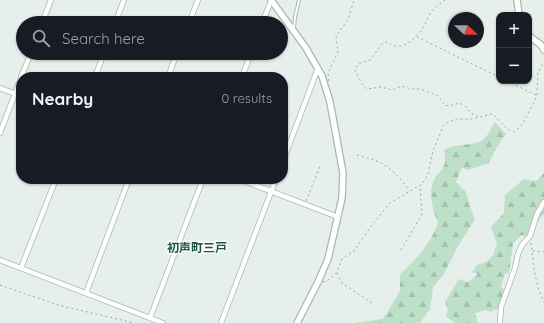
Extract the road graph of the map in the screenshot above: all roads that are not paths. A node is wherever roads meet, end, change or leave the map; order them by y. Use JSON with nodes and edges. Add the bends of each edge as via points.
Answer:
{"nodes":[{"id":1,"x":51,"y":0,"type":"edge"},
{"id":2,"x":124,"y":0,"type":"edge"},
{"id":3,"x":198,"y":0,"type":"edge"},
{"id":4,"x":271,"y":0,"type":"edge"},
{"id":5,"x":299,"y":0,"type":"edge"},
{"id":6,"x":517,"y":0,"type":"edge"},
{"id":7,"x":519,"y":12,"type":"edge"},
{"id":8,"x":45,"y":16,"type":"edge"},
{"id":9,"x":118,"y":16,"type":"edge"},
{"id":10,"x":192,"y":16,"type":"edge"},
{"id":11,"x":265,"y":16,"type":"edge"},
{"id":12,"x":282,"y":16,"type":"edge"},
{"id":13,"x":288,"y":24,"type":"edge"},
{"id":14,"x":293,"y":31,"type":"junction"},
{"id":15,"x":532,"y":38,"type":"edge"},
{"id":16,"x":543,"y":46,"type":"edge"},
{"id":17,"x":28,"y":60,"type":"edge"},
{"id":18,"x":101,"y":60,"type":"edge"},
{"id":19,"x":174,"y":60,"type":"edge"},
{"id":20,"x":248,"y":60,"type":"edge"},
{"id":21,"x":318,"y":68,"type":"junction"},
{"id":22,"x":23,"y":72,"type":"edge"},
{"id":23,"x":96,"y":72,"type":"edge"},
{"id":24,"x":170,"y":72,"type":"edge"},
{"id":25,"x":244,"y":72,"type":"edge"},
{"id":26,"x":0,"y":88,"type":"edge"},
{"id":27,"x":15,"y":94,"type":"joint"},
{"id":28,"x":0,"y":133,"type":"edge"},
{"id":29,"x":288,"y":148,"type":"edge"},
{"id":30,"x":54,"y":184,"type":"edge"},
{"id":31,"x":127,"y":184,"type":"edge"},
{"id":32,"x":201,"y":184,"type":"edge"},
{"id":33,"x":252,"y":184,"type":"edge"},
{"id":34,"x":274,"y":184,"type":"edge"},
{"id":35,"x":271,"y":191,"type":"junction"},
{"id":36,"x":544,"y":202,"type":"edge"},
{"id":37,"x":338,"y":217,"type":"junction"},
{"id":38,"x":0,"y":260,"type":"edge"},
{"id":39,"x":22,"y":268,"type":"junction"},
{"id":40,"x":86,"y":293,"type":"junction"},
{"id":41,"x":150,"y":318,"type":"junction"},
{"id":42,"x":164,"y":323,"type":"edge"},
{"id":43,"x":221,"y":323,"type":"edge"},
{"id":44,"x":297,"y":323,"type":"edge"},
{"id":45,"x":500,"y":323,"type":"edge"}],
"edges":[{"from":1,"to":8,"type":"street"},
{"from":2,"to":9,"type":"street"},
{"from":3,"to":10,"type":"street"},
{"from":4,"to":11,"type":"street"},
{"from":4,"to":12,"type":"street"},
{"from":5,"to":14,"type":"lane"},
{"from":6,"to":7,"type":"street"},
{"from":13,"to":14,"type":"street"},
{"from":14,"to":21,"type":"street"},
{"from":15,"to":16,"type":"street"},
{"from":17,"to":22,"type":"street"},
{"from":18,"to":23,"type":"street"},
{"from":19,"to":24,"type":"street"},
{"from":20,"to":25,"type":"street"},
{"from":21,"to":29,"type":"street"},
{"from":21,"to":37,"type":"street","via":[[326,87],[343,173]]},
{"from":26,"to":27,"type":"street"},
{"from":27,"to":28,"type":"street"},
{"from":30,"to":39,"type":"street"},
{"from":31,"to":40,"type":"street"},
{"from":32,"to":41,"type":"street"},
{"from":33,"to":35,"type":"street"},
{"from":34,"to":35,"type":"street"},
{"from":35,"to":37,"type":"street"},
{"from":35,"to":43,"type":"street"},
{"from":36,"to":45,"type":"street","via":[[530,236],[518,254],[501,306]]},
{"from":37,"to":44,"type":"street","via":[[328,259]]},
{"from":38,"to":39,"type":"street"},
{"from":39,"to":40,"type":"street"},
{"from":40,"to":41,"type":"street"},
{"from":41,"to":42,"type":"street"}]}
